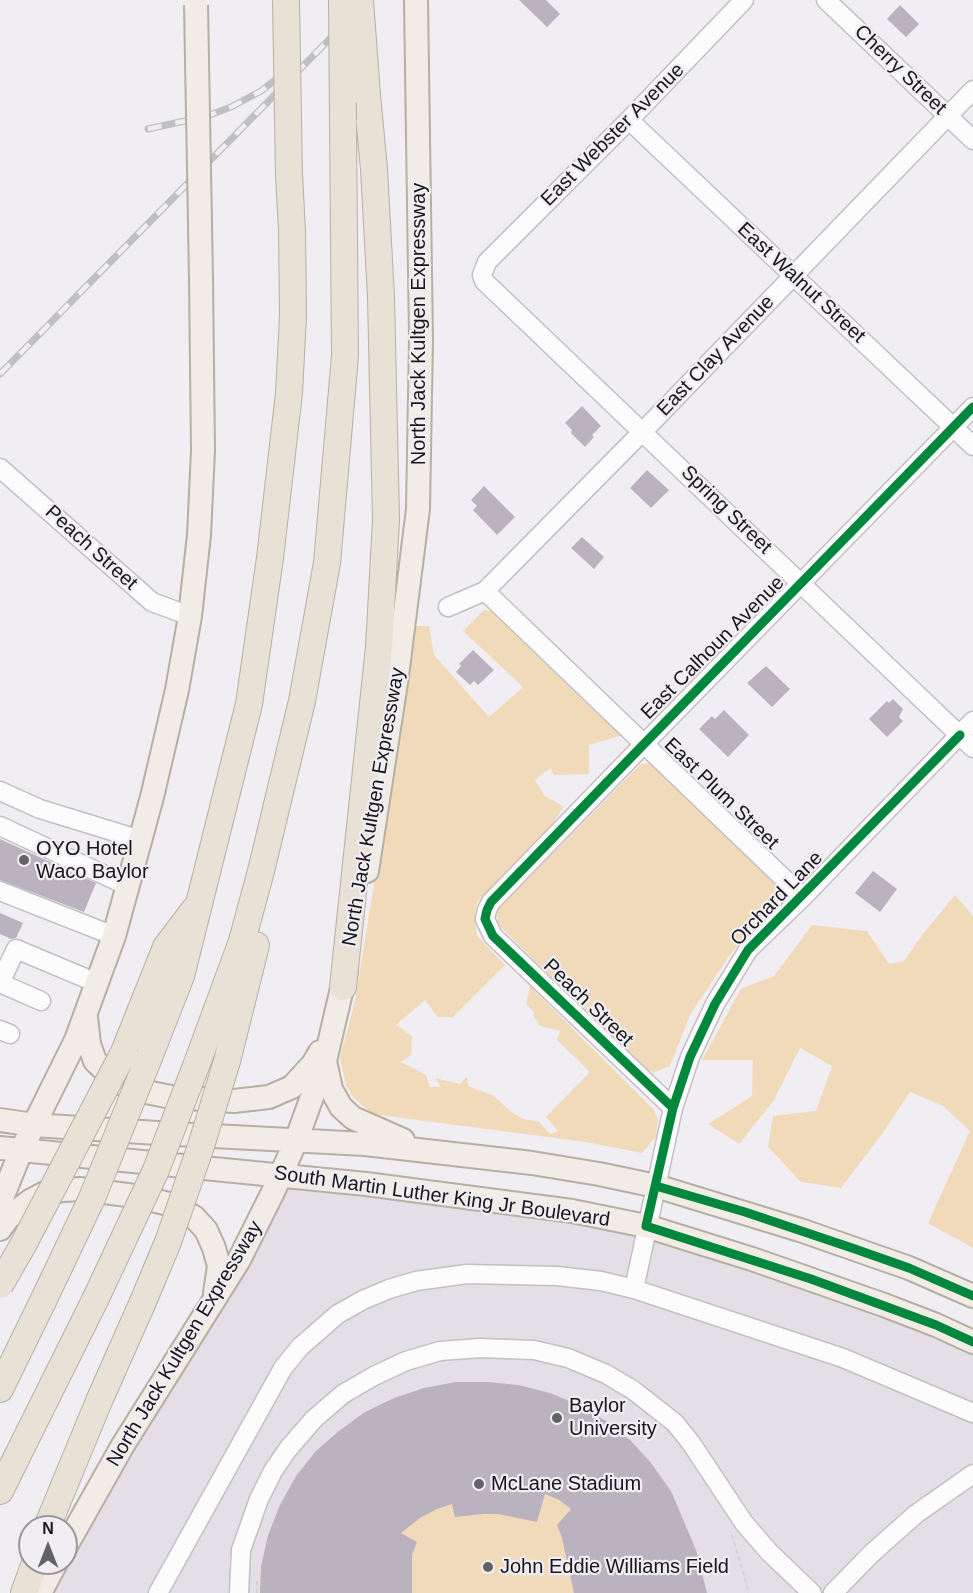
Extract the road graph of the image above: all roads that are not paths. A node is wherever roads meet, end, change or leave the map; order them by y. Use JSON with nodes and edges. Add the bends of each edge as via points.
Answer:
{"nodes":[{"id":1,"x":286,"y":0,"type":"edge"},
{"id":2,"x":342,"y":0,"type":"edge"},
{"id":3,"x":360,"y":0,"type":"edge"},
{"id":4,"x":416,"y":0,"type":"edge"},
{"id":5,"x":744,"y":0,"type":"edge"},
{"id":6,"x":826,"y":0,"type":"edge"},
{"id":7,"x":196,"y":2,"type":"edge"},
{"id":8,"x":973,"y":90,"type":"edge"},
{"id":9,"x":948,"y":116,"type":"junction"},
{"id":10,"x":629,"y":120,"type":"junction"},
{"id":11,"x":973,"y":140,"type":"edge"},
{"id":12,"x":482,"y":271,"type":"joint"},
{"id":13,"x":794,"y":276,"type":"junction"},
{"id":14,"x":973,"y":407,"type":"edge"},
{"id":15,"x":953,"y":427,"type":"junction"},
{"id":16,"x":644,"y":431,"type":"junction"},
{"id":17,"x":973,"y":446,"type":"edge"},
{"id":18,"x":0,"y":468,"type":"edge"},
{"id":19,"x":802,"y":584,"type":"junction"},
{"id":20,"x":485,"y":591,"type":"junction"},
{"id":21,"x":448,"y":607,"type":"dead end"},
{"id":22,"x":190,"y":616,"type":"junction"},
{"id":23,"x":302,"y":701,"type":"junction"},
{"id":24,"x":973,"y":721,"type":"edge"},
{"id":25,"x":966,"y":741,"type":"edge"},
{"id":26,"x":644,"y":744,"type":"junction"},
{"id":27,"x":0,"y":791,"type":"edge"},
{"id":28,"x":0,"y":826,"type":"edge"},
{"id":29,"x":141,"y":840,"type":"junction"},
{"id":30,"x":128,"y":886,"type":"junction"},
{"id":31,"x":0,"y":891,"type":"edge"},
{"id":32,"x":803,"y":897,"type":"junction"},
{"id":33,"x":201,"y":901,"type":"junction"},
{"id":34,"x":485,"y":919,"type":"joint"},
{"id":35,"x":114,"y":936,"type":"junction"},
{"id":36,"x":0,"y":983,"type":"edge"},
{"id":37,"x":97,"y":983,"type":"junction"},
{"id":38,"x":343,"y":987,"type":"junction"},
{"id":39,"x":41,"y":1001,"type":"dead end"},
{"id":40,"x":337,"y":1012,"type":"junction"},
{"id":41,"x":86,"y":1016,"type":"junction"},
{"id":42,"x":325,"y":1060,"type":"junction"},
{"id":43,"x":673,"y":1108,"type":"junction"},
{"id":44,"x":0,"y":1120,"type":"edge"},
{"id":45,"x":34,"y":1125,"type":"junction"},
{"id":46,"x":296,"y":1141,"type":"junction"},
{"id":47,"x":11,"y":1150,"type":"edge"},
{"id":48,"x":433,"y":1150,"type":"junction"},
{"id":49,"x":282,"y":1174,"type":"junction"},
{"id":50,"x":656,"y":1186,"type":"junction"},
{"id":51,"x":0,"y":1203,"type":"edge"},
{"id":52,"x":646,"y":1226,"type":"junction"},
{"id":53,"x":0,"y":1229,"type":"edge"},
{"id":54,"x":0,"y":1285,"type":"edge"},
{"id":55,"x":634,"y":1289,"type":"junction"},
{"id":56,"x":973,"y":1296,"type":"edge"},
{"id":57,"x":210,"y":1309,"type":"junction"},
{"id":58,"x":973,"y":1342,"type":"edge"},
{"id":59,"x":0,"y":1389,"type":"edge"},
{"id":60,"x":973,"y":1413,"type":"edge"},
{"id":61,"x":973,"y":1474,"type":"edge"},
{"id":62,"x":0,"y":1491,"type":"edge"},
{"id":63,"x":52,"y":1515,"type":"edge"},
{"id":64,"x":78,"y":1525,"type":"edge"},
{"id":65,"x":31,"y":1575,"type":"edge"},
{"id":66,"x":50,"y":1575,"type":"edge"},
{"id":67,"x":24,"y":1593,"type":"edge"},
{"id":68,"x":40,"y":1593,"type":"edge"},
{"id":69,"x":158,"y":1593,"type":"edge"},
{"id":70,"x":238,"y":1593,"type":"edge"},
{"id":71,"x":812,"y":1593,"type":"edge"},
{"id":72,"x":833,"y":1593,"type":"edge"}],
"edges":[{"from":1,"to":33,"type":"highway","bridge":true,"via":[[292,316],[284,447],[249,704]]},
{"from":2,"to":23,"type":"highway","bridge":true,"via":[[344,379],[327,563]]},
{"from":3,"to":38,"type":"highway","bridge":true,"via":[[381,297],[386,520],[379,647]]},
{"from":4,"to":38,"type":"main road","name":"North Jack Kultgen Expressway","via":[[421,339],[418,509],[376,814]]},
{"from":5,"to":10,"type":"street","name":"East Webster Avenue"},
{"from":6,"to":9,"type":"street","name":"Cherry Street"},
{"from":7,"to":22,"type":"main road","bridge":true,"via":[[203,451]]},
{"from":8,"to":9,"type":"street","name":"East Clay Avenue"},
{"from":9,"to":11,"type":"street","name":"Cherry Street"},
{"from":9,"to":13,"type":"street","name":"East Clay Avenue"},
{"from":10,"to":12,"type":"street","name":"East Webster Avenue"},
{"from":10,"to":13,"type":"street","name":"East Walnut Street"},
{"from":12,"to":16,"type":"street","name":"Spring Street","via":[[484,281]]},
{"from":13,"to":15,"type":"street","name":"East Walnut Street"},
{"from":13,"to":16,"type":"street","name":"East Clay Avenue"},
{"from":14,"to":15,"type":"street","name":"East Calhoun Avenue"},
{"from":15,"to":17,"type":"street","name":"East Walnut Street"},
{"from":15,"to":19,"type":"street","name":"East Calhoun Avenue"},
{"from":16,"to":19,"type":"street","name":"Spring Street"},
{"from":16,"to":20,"type":"street","name":"East Clay Avenue"},
{"from":18,"to":22,"type":"street","name":"Peach Street","via":[[152,602]]},
{"from":19,"to":25,"type":"street","name":"Spring Street"},
{"from":19,"to":26,"type":"street","name":"East Calhoun Avenue"},
{"from":20,"to":21,"type":"street","name":"East Clay Avenue"},
{"from":20,"to":26,"type":"street","name":"East Plum Street"},
{"from":22,"to":29,"type":"main road","via":[[177,690]]},
{"from":23,"to":62,"type":"highway","bridge":true,"via":[[245,931],[217,1014],[156,1170]]},
{"from":23,"to":63,"type":"highway","bridge":true,"via":[[253,960],[202,1143],[168,1242]]},
{"from":24,"to":25,"type":"street","name":"Orchard Lane"},
{"from":25,"to":32,"type":"street","name":"Orchard Lane"},
{"from":26,"to":32,"type":"street","name":"East Plum Street"},
{"from":26,"to":34,"type":"street","name":"East Calhoun Avenue","via":[[491,902]]},
{"from":27,"to":29,"type":"street","via":[[40,809]]},
{"from":28,"to":30,"type":"street"},
{"from":29,"to":30,"type":"main road"},
{"from":30,"to":35,"type":"main road"},
{"from":31,"to":35,"type":"street"},
{"from":32,"to":43,"type":"street","name":"Orchard Lane","via":[[748,950],[715,1004],[690,1057]]},
{"from":33,"to":54,"type":"highway","bridge":true,"via":[[166,947],[124,1052]]},
{"from":33,"to":59,"type":"highway","bridge":true,"via":[[181,976],[92,1198]]},
{"from":34,"to":43,"type":"street","name":"Peach Street","via":[[493,936]]},
{"from":35,"to":37,"type":"main road"},
{"from":36,"to":37,"type":"street","via":[[16,949]]},
{"from":36,"to":39,"type":"street"},
{"from":37,"to":41,"type":"main road"},
{"from":38,"to":40,"type":"main road","name":"North Jack Kultgen Expressway"},
{"from":40,"to":41,"type":"main road","via":[[326,1044],[292,1087],[269,1097],[234,1101],[171,1097],[120,1083],[95,1061]]},
{"from":40,"to":42,"type":"main road","name":"North Jack Kultgen Expressway"},
{"from":41,"to":45,"type":"main road"},
{"from":42,"to":46,"type":"main road","name":"North Jack Kultgen Expressway"},
{"from":42,"to":48,"type":"main road","via":[[331,1089],[353,1118]]},
{"from":43,"to":50,"type":"street","name":"Orchard Lane"},
{"from":44,"to":45,"type":"main road","name":"South Martin Luther King Jr Boulevard"},
{"from":45,"to":46,"type":"main road","name":"South Martin Luther King Jr Boulevard"},
{"from":45,"to":47,"type":"main road"},
{"from":46,"to":48,"type":"main road","name":"South Martin Luther King Jr Boulevard"},
{"from":46,"to":49,"type":"main road","name":"North Jack Kultgen Expressway"},
{"from":47,"to":49,"type":"main road","name":"South Martin Luther King Jr Boulevard"},
{"from":47,"to":51,"type":"main road"},
{"from":48,"to":50,"type":"main road","name":"South Martin Luther King Jr Boulevard","via":[[532,1162]]},
{"from":49,"to":52,"type":"main road","name":"South Martin Luther King Jr Boulevard","via":[[491,1199]]},
{"from":49,"to":57,"type":"main road","name":"North Jack Kultgen Expressway"},
{"from":50,"to":52,"type":"street","name":"Orchard Lane"},
{"from":50,"to":56,"type":"main road","name":"South Martin Luther King Jr Boulevard","via":[[844,1245]]},
{"from":52,"to":55,"type":"street","name":"Orchard Lane"},
{"from":52,"to":58,"type":"main road","name":"South Martin Luther King Jr Boulevard","via":[[811,1279],[936,1324]]},
{"from":53,"to":57,"type":"main road","via":[[30,1202],[45,1193],[64,1190],[135,1196],[169,1204],[194,1217],[206,1230],[214,1248],[219,1266]]},
{"from":55,"to":60,"type":"street","via":[[843,1358]]},
{"from":55,"to":69,"type":"street","via":[[557,1276],[441,1276],[389,1289],[338,1314],[300,1347],[283,1368]]},
{"from":57,"to":64,"type":"main road","name":"North Jack Kultgen Expressway","via":[[123,1445]]},
{"from":61,"to":72,"type":"street","via":[[916,1515]]},
{"from":65,"to":67,"type":"highway"},
{"from":66,"to":68,"type":"main road"},
{"from":70,"to":71,"type":"street","via":[[242,1550],[259,1499],[288,1449],[314,1419],[343,1394],[406,1361],[440,1351],[501,1348],[568,1358],[606,1374],[652,1404],[692,1443],[744,1523]]}]}
